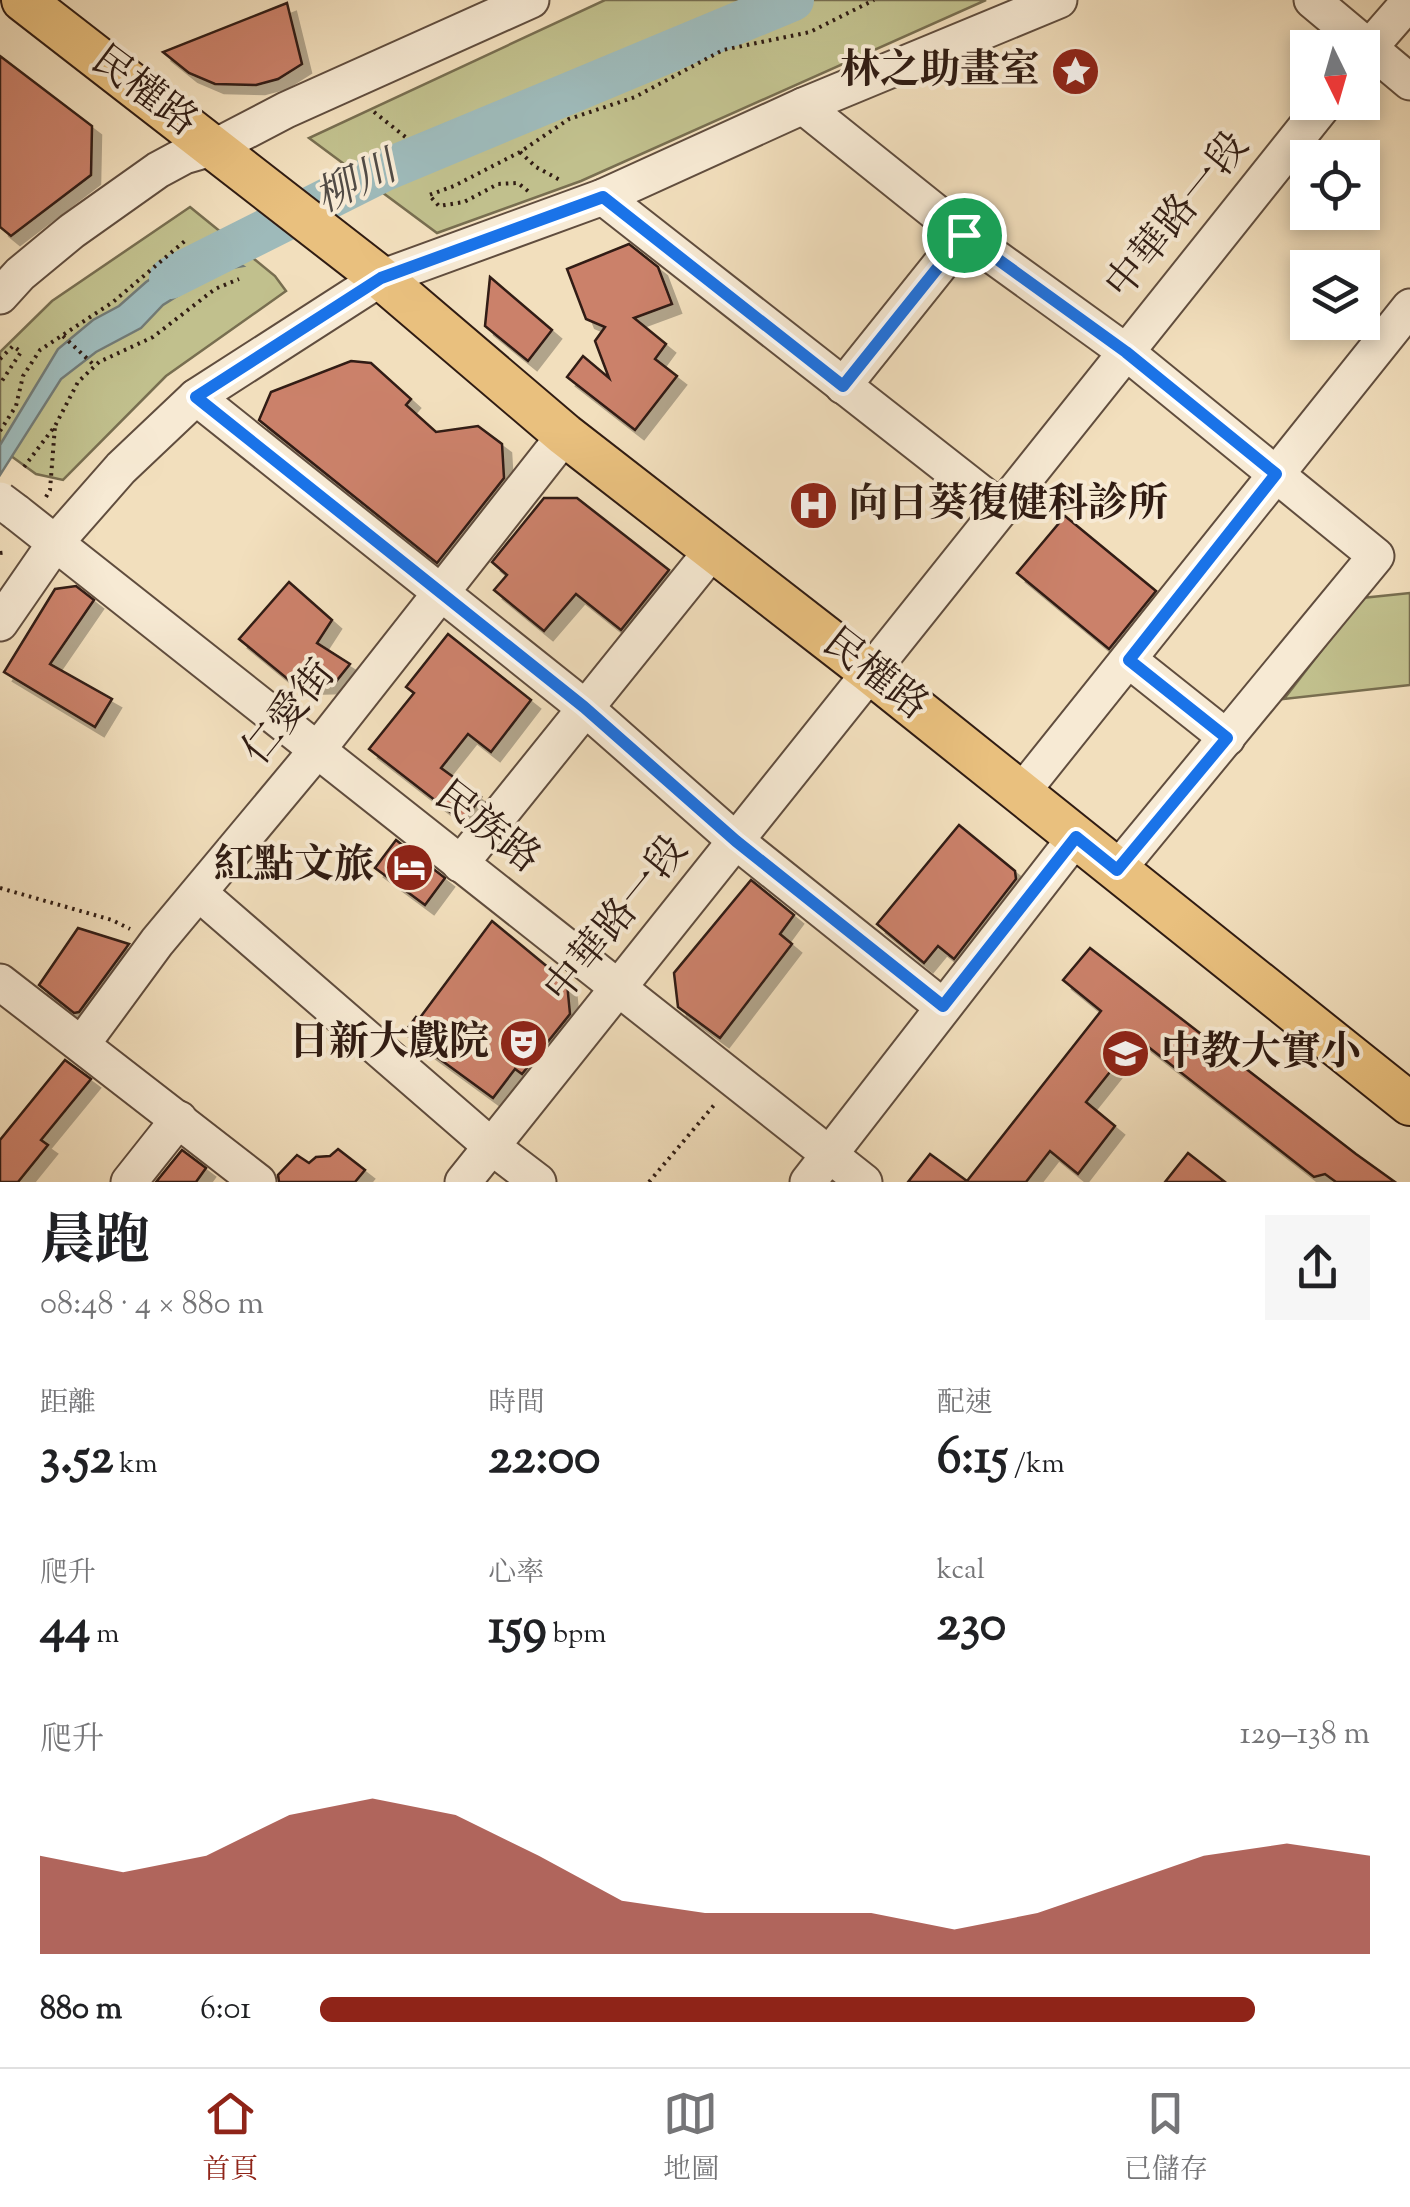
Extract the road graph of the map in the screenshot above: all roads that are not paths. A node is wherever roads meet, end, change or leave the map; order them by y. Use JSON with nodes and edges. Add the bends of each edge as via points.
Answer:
{"nodes":[{"id":1,"x":22,"y":0,"type":"edge"},
{"id":2,"x":531,"y":0,"type":"edge"},
{"id":3,"x":1059,"y":0,"type":"edge"},
{"id":4,"x":1312,"y":0,"type":"edge"},
{"id":5,"x":1410,"y":1,"type":"edge"},
{"id":6,"x":1343,"y":30,"type":"edge"},
{"id":7,"x":1380,"y":36,"type":"edge"},
{"id":8,"x":1380,"y":62,"type":"edge"},
{"id":9,"x":1410,"y":82,"type":"edge"},
{"id":10,"x":803,"y":106,"type":"junction"},
{"id":11,"x":1312,"y":120,"type":"edge"},
{"id":12,"x":215,"y":148,"type":"junction"},
{"id":13,"x":603,"y":197,"type":"junction"},
{"id":14,"x":964,"y":235,"type":"junction"},
{"id":15,"x":7,"y":276,"type":"edge"},
{"id":16,"x":381,"y":278,"type":"junction"},
{"id":17,"x":1410,"y":306,"type":"edge"},
{"id":18,"x":1126,"y":352,"type":"junction"},
{"id":19,"x":843,"y":386,"type":"junction"},
{"id":20,"x":196,"y":397,"type":"junction"},
{"id":21,"x":565,"y":435,"type":"junction"},
{"id":22,"x":1276,"y":474,"type":"junction"},
{"id":23,"x":20,"y":503,"type":"edge"},
{"id":24,"x":1000,"y":508,"type":"junction"},
{"id":25,"x":56,"y":542,"type":"junction"},
{"id":26,"x":712,"y":551,"type":"junction"},
{"id":27,"x":440,"y":593,"type":"junction"},
{"id":28,"x":0,"y":623,"type":"edge"},
{"id":29,"x":1129,"y":660,"type":"junction"},
{"id":30,"x":870,"y":672,"type":"junction"},
{"id":31,"x":584,"y":707,"type":"junction"},
{"id":32,"x":1227,"y":738,"type":"junction"},
{"id":33,"x":318,"y":750,"type":"junction"},
{"id":34,"x":1021,"y":793,"type":"junction"},
{"id":35,"x":1076,"y":837,"type":"junction"},
{"id":36,"x":736,"y":841,"type":"junction"},
{"id":37,"x":460,"y":864,"type":"junction"},
{"id":38,"x":1117,"y":870,"type":"junction"},
{"id":39,"x":199,"y":893,"type":"junction"},
{"id":40,"x":0,"y":982,"type":"edge"},
{"id":41,"x":620,"y":987,"type":"junction"},
{"id":42,"x":943,"y":1006,"type":"junction"},
{"id":43,"x":82,"y":1044,"type":"junction"},
{"id":44,"x":1410,"y":1104,"type":"edge"},
{"id":45,"x":179,"y":1118,"type":"junction"},
{"id":46,"x":492,"y":1146,"type":"junction"},
{"id":47,"x":819,"y":1168,"type":"edge"},
{"id":48,"x":130,"y":1182,"type":"edge"},
{"id":49,"x":258,"y":1182,"type":"edge"},
{"id":50,"x":463,"y":1182,"type":"edge"},
{"id":51,"x":538,"y":1182,"type":"edge"},
{"id":52,"x":864,"y":1182,"type":"edge"}],
"edges":[{"from":1,"to":12,"type":"main road","name":"民權路"},
{"from":2,"to":12,"type":"street"},
{"from":3,"to":10,"type":"street"},
{"from":4,"to":6,"type":"street"},
{"from":5,"to":7,"type":"street"},
{"from":8,"to":9,"type":"street"},
{"from":10,"to":13,"type":"street"},
{"from":10,"to":14,"type":"street"},
{"from":11,"to":18,"type":"street","name":"中華路一段"},
{"from":12,"to":15,"type":"street","via":[[158,170]]},
{"from":12,"to":16,"type":"main road","name":"民權路"},
{"from":13,"to":16,"type":"street"},
{"from":13,"to":19,"type":"street"},
{"from":14,"to":18,"type":"street"},
{"from":14,"to":19,"type":"street"},
{"from":16,"to":20,"type":"street"},
{"from":16,"to":21,"type":"main road","name":"民權路"},
{"from":17,"to":22,"type":"street"},
{"from":18,"to":22,"type":"street"},
{"from":18,"to":24,"type":"street","name":"中華路一段"},
{"from":19,"to":24,"type":"street"},
{"from":20,"to":25,"type":"street"},
{"from":20,"to":27,"type":"street"},
{"from":21,"to":26,"type":"main road","name":"民權路"},
{"from":21,"to":27,"type":"street","name":"仁愛街"},
{"from":22,"to":29,"type":"street"},
{"from":22,"to":32,"type":"street","via":[[1376,556]]},
{"from":23,"to":25,"type":"street","name":"民族路"},
{"from":24,"to":30,"type":"street","name":"中華路一段"},
{"from":25,"to":28,"type":"street"},
{"from":25,"to":33,"type":"street","name":"民族路"},
{"from":26,"to":30,"type":"main road","name":"民權路"},
{"from":26,"to":31,"type":"street"},
{"from":27,"to":31,"type":"street"},
{"from":27,"to":33,"type":"street","name":"仁愛街"},
{"from":29,"to":32,"type":"street"},
{"from":29,"to":34,"type":"street"},
{"from":30,"to":34,"type":"main road","name":"民權路"},
{"from":30,"to":36,"type":"street","name":"中華路一段"},
{"from":31,"to":36,"type":"street"},
{"from":31,"to":37,"type":"street"},
{"from":32,"to":38,"type":"street"},
{"from":33,"to":37,"type":"street","name":"民族路"},
{"from":33,"to":39,"type":"street","name":"仁愛街"},
{"from":34,"to":35,"type":"main road","name":"民權路"},
{"from":35,"to":38,"type":"main road","name":"民權路"},
{"from":35,"to":42,"type":"street"},
{"from":36,"to":41,"type":"street","name":"中華路一段"},
{"from":36,"to":42,"type":"street"},
{"from":37,"to":41,"type":"street","name":"民族路"},
{"from":38,"to":44,"type":"main road","name":"民權路"},
{"from":39,"to":43,"type":"street","name":"仁愛街"},
{"from":39,"to":46,"type":"street"},
{"from":40,"to":43,"type":"street"},
{"from":41,"to":46,"type":"street","name":"中華路一段"},
{"from":41,"to":47,"type":"street","name":"民族路","via":[[734,1081]]},
{"from":42,"to":47,"type":"street"},
{"from":43,"to":45,"type":"street"},
{"from":45,"to":48,"type":"street"},
{"from":45,"to":49,"type":"street"},
{"from":46,"to":50,"type":"street","name":"中華路一段"},
{"from":46,"to":51,"type":"street"},
{"from":47,"to":52,"type":"street","name":"民族路"}]}
